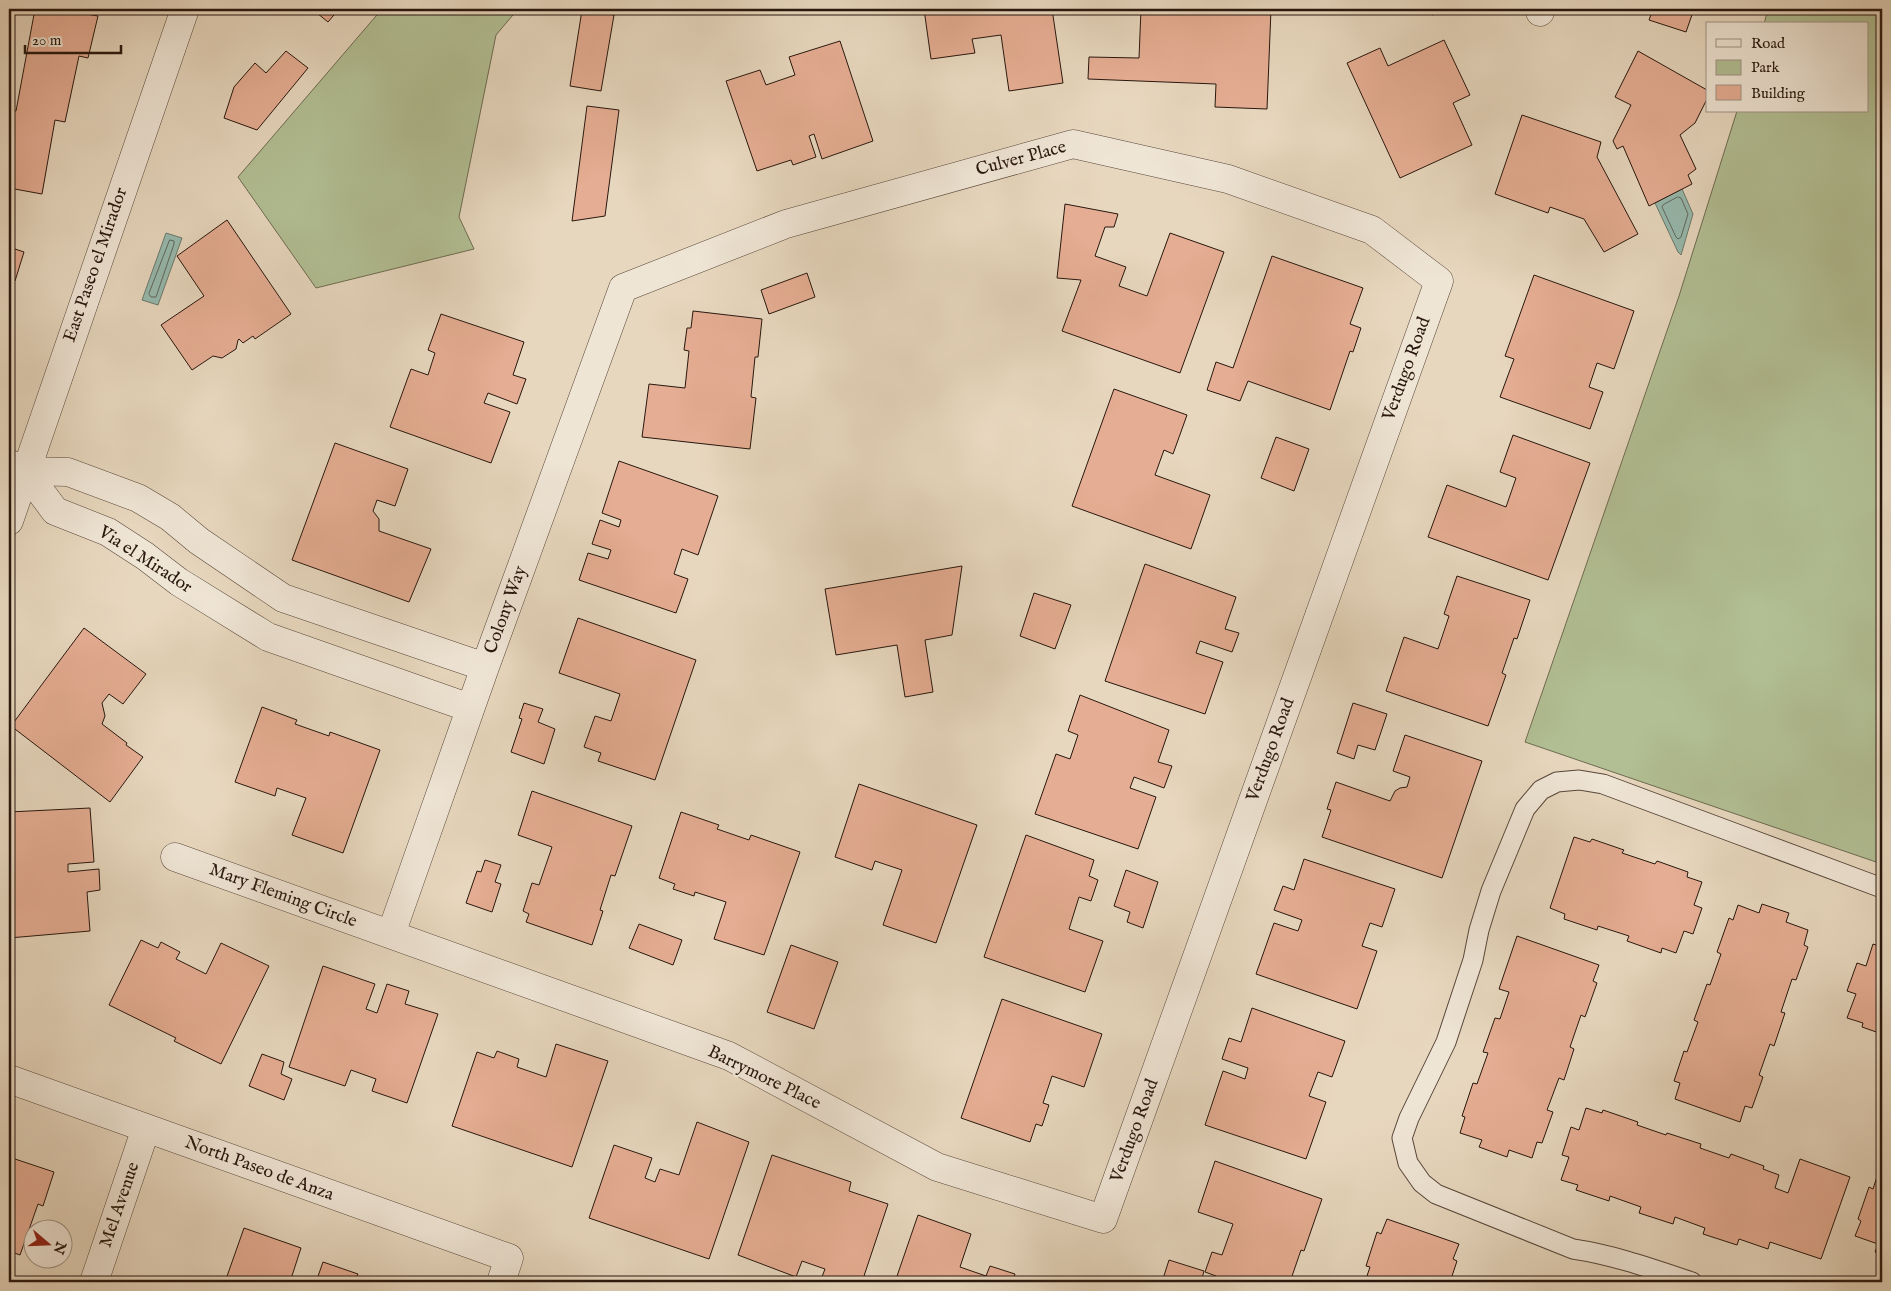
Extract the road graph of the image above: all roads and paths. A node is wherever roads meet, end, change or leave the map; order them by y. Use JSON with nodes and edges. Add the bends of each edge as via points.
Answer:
{"nodes":[{"id":1,"x":185,"y":9,"type":"edge"},
{"id":2,"x":1439,"y":281,"type":"joint"},
{"id":3,"x":624,"y":288,"type":"joint"},
{"id":4,"x":17,"y":467,"type":"edge"},
{"id":5,"x":9,"y":521,"type":"edge"},
{"id":6,"x":485,"y":666,"type":"junction"},
{"id":7,"x":470,"y":708,"type":"junction"},
{"id":8,"x":175,"y":857,"type":"dead end"},
{"id":9,"x":1882,"y":888,"type":"edge"},
{"id":10,"x":391,"y":934,"type":"junction"},
{"id":11,"x":9,"y":1079,"type":"edge"},
{"id":12,"x":146,"y":1128,"type":"junction"},
{"id":13,"x":1103,"y":1219,"type":"joint"},
{"id":14,"x":505,"y":1276,"type":"edge"},
{"id":15,"x":94,"y":1282,"type":"edge"},
{"id":16,"x":1692,"y":1282,"type":"edge"}],
"edges":[{"from":1,"to":4,"type":"street","name":"East Paseo el Mirador"},
{"from":2,"to":3,"type":"street","name":"Culver Place","via":[[1372,230],[1228,179],[1073,144],[786,224]]},
{"from":2,"to":13,"type":"street","name":"Verdugo Road"},
{"from":3,"to":6,"type":"street","name":"Colony Way"},
{"from":4,"to":5,"type":"street","name":"East Paseo el Mirador"},
{"from":4,"to":6,"type":"street","via":[[68,472],[138,498],[170,517],[198,541],[283,598]]},
{"from":4,"to":7,"type":"street","name":"Via el Mirador","via":[[55,511],[108,532],[179,582],[268,637]]},
{"from":6,"to":7,"type":"street","name":"Colony Way"},
{"from":7,"to":10,"type":"street","name":"Colony Way"},
{"from":8,"to":10,"type":"street","name":"Mary Fleming Circle"},
{"from":9,"to":16,"type":"lane","via":[[1603,784],[1579,780],[1557,782],[1541,790],[1525,809],[1491,891],[1446,1042],[1402,1138],[1408,1163],[1422,1183],[1436,1194],[1573,1249],[1621,1259]]},
{"from":10,"to":13,"type":"street","name":"Barrymore Place","via":[[729,1056],[936,1167]]},
{"from":11,"to":12,"type":"street","name":"North Paseo de Anza"},
{"from":12,"to":14,"type":"street","name":"North Paseo de Anza"},
{"from":12,"to":15,"type":"street","name":"Mel Avenue"}]}
